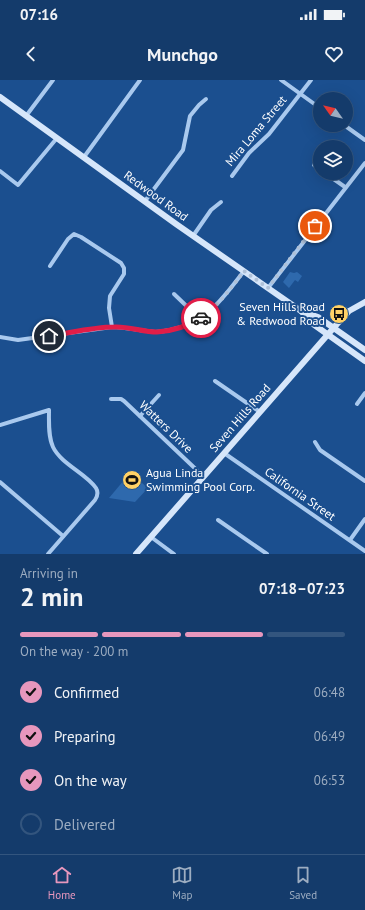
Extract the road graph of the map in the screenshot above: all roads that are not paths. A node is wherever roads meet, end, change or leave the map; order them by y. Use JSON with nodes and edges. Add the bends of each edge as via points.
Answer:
{"nodes":[{"id":1,"x":53,"y":80,"type":"edge"},
{"id":2,"x":140,"y":80,"type":"edge"},
{"id":3,"x":281,"y":80,"type":"edge"},
{"id":4,"x":310,"y":80,"type":"edge"},
{"id":5,"x":300,"y":94,"type":"junction"},
{"id":6,"x":0,"y":97,"type":"edge"},
{"id":7,"x":206,"y":99,"type":"dead end"},
{"id":8,"x":313,"y":103,"type":"edge"},
{"id":9,"x":26,"y":116,"type":"junction"},
{"id":10,"x":353,"y":131,"type":"edge"},
{"id":11,"x":57,"y":138,"type":"junction"},
{"id":12,"x":365,"y":140,"type":"edge"},
{"id":13,"x":84,"y":157,"type":"junction"},
{"id":14,"x":365,"y":163,"type":"edge"},
{"id":15,"x":0,"y":171,"type":"edge"},
{"id":16,"x":232,"y":176,"type":"dead end"},
{"id":17,"x":335,"y":180,"type":"edge"},
{"id":18,"x":345,"y":187,"type":"junction"},
{"id":19,"x":145,"y":201,"type":"junction"},
{"id":20,"x":221,"y":202,"type":"dead end"},
{"id":21,"x":193,"y":236,"type":"junction"},
{"id":22,"x":50,"y":266,"type":"dead end"},
{"id":23,"x":244,"y":271,"type":"junction"},
{"id":24,"x":268,"y":288,"type":"junction"},
{"id":25,"x":174,"y":294,"type":"dead end"},
{"id":26,"x":365,"y":302,"type":"edge"},
{"id":27,"x":301,"y":311,"type":"junction"},
{"id":28,"x":200,"y":319,"type":"junction"},
{"id":29,"x":112,"y":327,"type":"junction"},
{"id":30,"x":333,"y":328,"type":"junction"},
{"id":31,"x":327,"y":334,"type":"junction"},
{"id":32,"x":0,"y":337,"type":"edge"},
{"id":33,"x":365,"y":350,"type":"edge"},
{"id":34,"x":365,"y":361,"type":"edge"},
{"id":35,"x":216,"y":381,"type":"dead end"},
{"id":36,"x":365,"y":392,"type":"edge"},
{"id":37,"x":159,"y":395,"type":"dead end"},
{"id":38,"x":111,"y":399,"type":"dead end"},
{"id":39,"x":357,"y":404,"type":"dead end"},
{"id":40,"x":260,"y":412,"type":"junction"},
{"id":41,"x":140,"y":416,"type":"junction"},
{"id":42,"x":0,"y":425,"type":"edge"},
{"id":43,"x":315,"y":442,"type":"dead end"},
{"id":44,"x":224,"y":453,"type":"junction"},
{"id":45,"x":203,"y":476,"type":"junction"},
{"id":46,"x":365,"y":481,"type":"edge"},
{"id":47,"x":0,"y":482,"type":"edge"},
{"id":48,"x":365,"y":519,"type":"edge"},
{"id":49,"x":218,"y":520,"type":"dead end"},
{"id":50,"x":63,"y":536,"type":"junction"},
{"id":51,"x":150,"y":537,"type":"junction"},
{"id":52,"x":350,"y":540,"type":"junction"},
{"id":53,"x":365,"y":551,"type":"edge"},
{"id":54,"x":48,"y":554,"type":"edge"},
{"id":55,"x":136,"y":554,"type":"edge"},
{"id":56,"x":174,"y":554,"type":"edge"},
{"id":57,"x":267,"y":554,"type":"edge"}],
"edges":[{"from":1,"to":9,"type":"street"},
{"from":2,"to":13,"type":"street"},
{"from":3,"to":5,"type":"street"},
{"from":4,"to":5,"type":"street","name":"Mira Loma Street"},
{"from":5,"to":8,"type":"street"},
{"from":5,"to":16,"type":"street","name":"Mira Loma Street"},
{"from":6,"to":9,"type":"main road","name":"Redwood Road"},
{"from":7,"to":19,"type":"street","via":[[190,116],[182,150]]},
{"from":9,"to":11,"type":"main road","name":"Redwood Road"},
{"from":10,"to":12,"type":"street"},
{"from":11,"to":13,"type":"main road","name":"Redwood Road"},
{"from":11,"to":15,"type":"street","via":[[18,185]]},
{"from":13,"to":19,"type":"main road","name":"Redwood Road"},
{"from":14,"to":18,"type":"street"},
{"from":17,"to":18,"type":"street"},
{"from":18,"to":24,"type":"street"},
{"from":19,"to":21,"type":"main road","name":"Redwood Road"},
{"from":20,"to":21,"type":"street","via":[[211,210]]},
{"from":21,"to":23,"type":"main road","name":"Redwood Road"},
{"from":22,"to":29,"type":"street","via":[[74,234],[121,263],[124,274],[110,296]]},
{"from":23,"to":24,"type":"main road","name":"Redwood Road"},
{"from":23,"to":28,"type":"street","via":[[224,298]]},
{"from":24,"to":27,"type":"main road","name":"Redwood Road"},
{"from":25,"to":28,"type":"street"},
{"from":26,"to":30,"type":"main road","name":"Seven Hills Road","via":[[346,314]]},
{"from":27,"to":30,"type":"main road","name":"Redwood Road","via":[[318,317]]},
{"from":27,"to":31,"type":"main road","name":"Redwood Road"},
{"from":28,"to":29,"type":"street","via":[[176,329],[156,332]]},
{"from":29,"to":32,"type":"street","via":[[18,340]]},
{"from":30,"to":31,"type":"main road","name":"Seven Hills Road"},
{"from":30,"to":33,"type":"main road","name":"Redwood Road"},
{"from":31,"to":34,"type":"main road","name":"Redwood Road"},
{"from":31,"to":40,"type":"main road","name":"Seven Hills Road"},
{"from":35,"to":40,"type":"street"},
{"from":36,"to":39,"type":"street"},
{"from":37,"to":41,"type":"street"},
{"from":38,"to":41,"type":"street","name":"Watters Drive","via":[[124,401]]},
{"from":40,"to":44,"type":"main road","name":"Seven Hills Road"},
{"from":41,"to":45,"type":"street","name":"Watters Drive"},
{"from":42,"to":50,"type":"street","via":[[49,410],[53,447],[96,488],[98,495],[95,500]]},
{"from":43,"to":46,"type":"street","via":[[320,450]]},
{"from":44,"to":45,"type":"main road","name":"Seven Hills Road"},
{"from":44,"to":52,"type":"street","name":"California Street"},
{"from":45,"to":51,"type":"main road","name":"Seven Hills Road"},
{"from":47,"to":50,"type":"street"},
{"from":48,"to":52,"type":"street"},
{"from":49,"to":57,"type":"street"},
{"from":50,"to":54,"type":"street"},
{"from":51,"to":55,"type":"main road","name":"Seven Hills Road"},
{"from":51,"to":56,"type":"street"},
{"from":52,"to":53,"type":"street","name":"California Street"}]}
